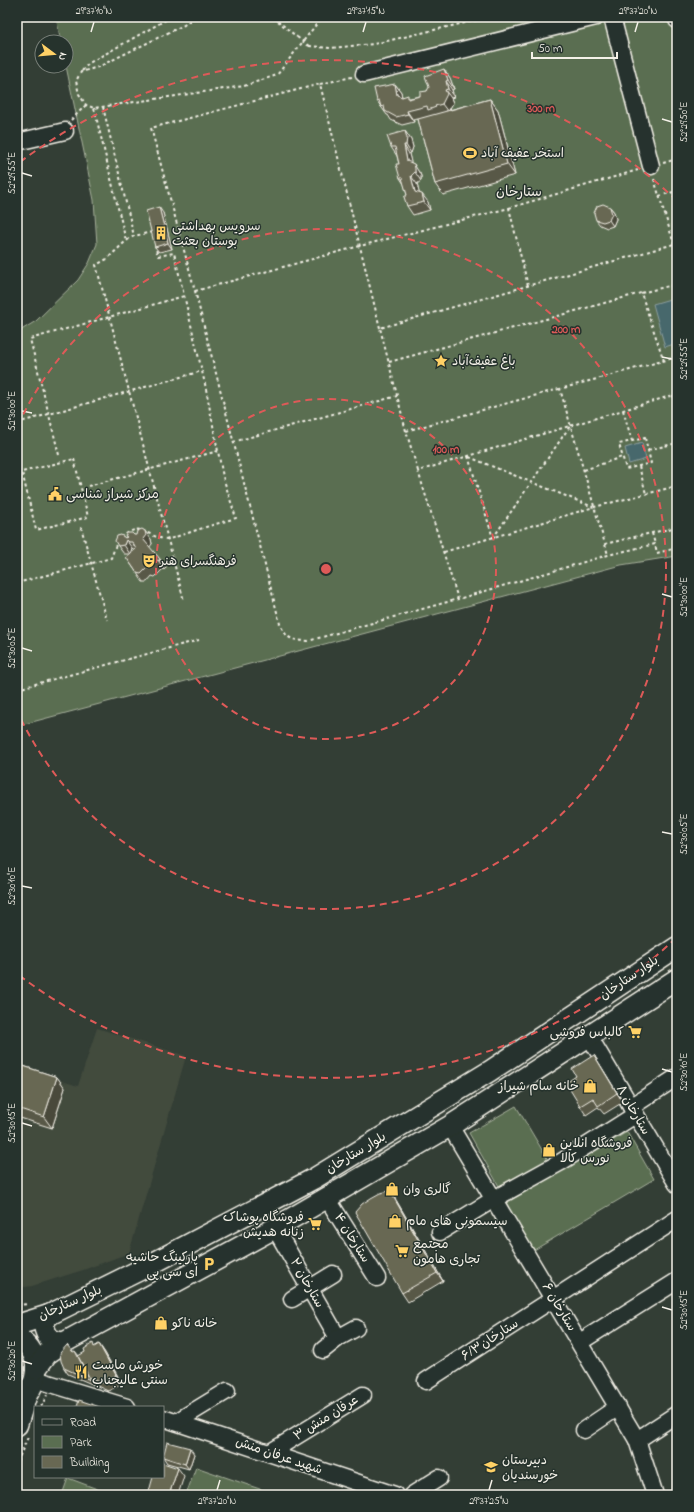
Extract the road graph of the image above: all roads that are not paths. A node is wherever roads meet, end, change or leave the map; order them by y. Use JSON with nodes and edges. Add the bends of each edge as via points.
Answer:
{"nodes":[{"id":1,"x":596,"y":17,"type":"edge"},
{"id":2,"x":612,"y":17,"type":"edge"},
{"id":3,"x":676,"y":17,"type":"edge"},
{"id":4,"x":677,"y":20,"type":"edge"},
{"id":5,"x":364,"y":74,"type":"road end"},
{"id":6,"x":65,"y":131,"type":"road end"},
{"id":7,"x":17,"y":142,"type":"edge"},
{"id":8,"x":651,"y":166,"type":"road end"},
{"id":9,"x":677,"y":947,"type":"edge"},
{"id":10,"x":677,"y":978,"type":"edge"},
{"id":11,"x":589,"y":1036,"type":"junction"},
{"id":12,"x":677,"y":1077,"type":"edge"},
{"id":13,"x":633,"y":1111,"type":"junction"},
{"id":14,"x":450,"y":1126,"type":"junction"},
{"id":15,"x":677,"y":1184,"type":"edge"},
{"id":16,"x":327,"y":1198,"type":"junction"},
{"id":17,"x":494,"y":1199,"type":"junction"},
{"id":18,"x":677,"y":1219,"type":"edge"},
{"id":19,"x":275,"y":1228,"type":"junction"},
{"id":20,"x":440,"y":1232,"type":"dead end"},
{"id":21,"x":333,"y":1274,"type":"dead end"},
{"id":22,"x":377,"y":1278,"type":"dead end"},
{"id":23,"x":677,"y":1281,"type":"edge"},
{"id":24,"x":310,"y":1288,"type":"junction"},
{"id":25,"x":292,"y":1299,"type":"dead end"},
{"id":26,"x":554,"y":1299,"type":"junction"},
{"id":27,"x":49,"y":1314,"type":"junction"},
{"id":28,"x":17,"y":1325,"type":"edge"},
{"id":29,"x":356,"y":1328,"type":"dead end"},
{"id":30,"x":17,"y":1337,"type":"edge"},
{"id":31,"x":338,"y":1338,"type":"junction"},
{"id":32,"x":580,"y":1342,"type":"junction"},
{"id":33,"x":63,"y":1343,"type":"junction"},
{"id":34,"x":323,"y":1350,"type":"dead end"},
{"id":35,"x":36,"y":1374,"type":"junction"},
{"id":36,"x":426,"y":1381,"type":"dead end"},
{"id":37,"x":227,"y":1391,"type":"dead end"},
{"id":38,"x":363,"y":1395,"type":"dead end"},
{"id":39,"x":22,"y":1401,"type":"edge"},
{"id":40,"x":124,"y":1406,"type":"edge"},
{"id":41,"x":618,"y":1407,"type":"junction"},
{"id":42,"x":677,"y":1414,"type":"edge"},
{"id":43,"x":169,"y":1420,"type":"edge"},
{"id":44,"x":23,"y":1430,"type":"edge"},
{"id":45,"x":584,"y":1430,"type":"dead end"},
{"id":46,"x":637,"y":1440,"type":"junction"},
{"id":47,"x":269,"y":1453,"type":"junction"},
{"id":48,"x":439,"y":1478,"type":"dead end"},
{"id":49,"x":394,"y":1495,"type":"edge"},
{"id":50,"x":412,"y":1495,"type":"edge"},
{"id":51,"x":655,"y":1495,"type":"edge"}],
"edges":[{"from":1,"to":5,"type":"street"},
{"from":2,"to":8,"type":"street"},
{"from":3,"to":4,"type":"street"},
{"from":6,"to":7,"type":"street"},
{"from":9,"to":27,"type":"main road","name":"بلوار ستارخان","via":[[490,1071],[315,1178],[140,1270]]},
{"from":10,"to":11,"type":"main road","name":"بلوار ستارخان"},
{"from":11,"to":13,"type":"street","name":"ستارخان ۸"},
{"from":11,"to":14,"type":"main road","name":"بلوار ستارخان"},
{"from":12,"to":13,"type":"street"},
{"from":13,"to":15,"type":"street","name":"ستارخان ۸"},
{"from":13,"to":17,"type":"street","via":[[561,1162]]},
{"from":14,"to":16,"type":"main road","name":"بلوار ستارخان"},
{"from":14,"to":17,"type":"street","name":"ستارخان ۶"},
{"from":16,"to":19,"type":"main road","name":"بلوار ستارخان"},
{"from":16,"to":22,"type":"street","name":"۴ ستارخان"},
{"from":17,"to":20,"type":"street"},
{"from":17,"to":26,"type":"street","name":"ستارخان ۶"},
{"from":18,"to":26,"type":"street","name":"ستارخان۶/۳"},
{"from":19,"to":24,"type":"street","name":"۲ ستارخان"},
{"from":19,"to":33,"type":"main road","name":"بلوار ستارخان"},
{"from":21,"to":24,"type":"street"},
{"from":23,"to":32,"type":"street"},
{"from":24,"to":25,"type":"street"},
{"from":24,"to":31,"type":"street","name":"۲ ستارخان"},
{"from":26,"to":32,"type":"street","name":"ستارخان ۶"},
{"from":26,"to":36,"type":"street","name":"ستارخان۶/۳"},
{"from":27,"to":28,"type":"main road","name":"بلوار ستارخان"},
{"from":27,"to":33,"type":"main road","via":[[44,1321],[44,1328],[50,1339]]},
{"from":29,"to":31,"type":"street"},
{"from":30,"to":35,"type":"main road","via":[[29,1348],[34,1358]]},
{"from":31,"to":34,"type":"street"},
{"from":32,"to":41,"type":"street","name":"ستارخان ۶"},
{"from":33,"to":35,"type":"main road","name":"بلوار ستارخان","via":[[47,1354]]},
{"from":35,"to":39,"type":"main road","name":"بلوار ستارخان","via":[[32,1389]]},
{"from":35,"to":40,"type":"street"},
{"from":37,"to":43,"type":"street"},
{"from":38,"to":47,"type":"street","name":"۳ عرفان منش"},
{"from":39,"to":44,"type":"main road","name":"بلوار ستارخان"},
{"from":41,"to":45,"type":"street"},
{"from":41,"to":46,"type":"street","name":"ستارخان ۶"},
{"from":42,"to":46,"type":"street"},
{"from":43,"to":47,"type":"street","name":"شهید عرفان منش"},
{"from":46,"to":51,"type":"street","name":"ستارخان ۶"},
{"from":47,"to":49,"type":"street","name":"شهید عرفان منش"},
{"from":48,"to":50,"type":"street"}]}
